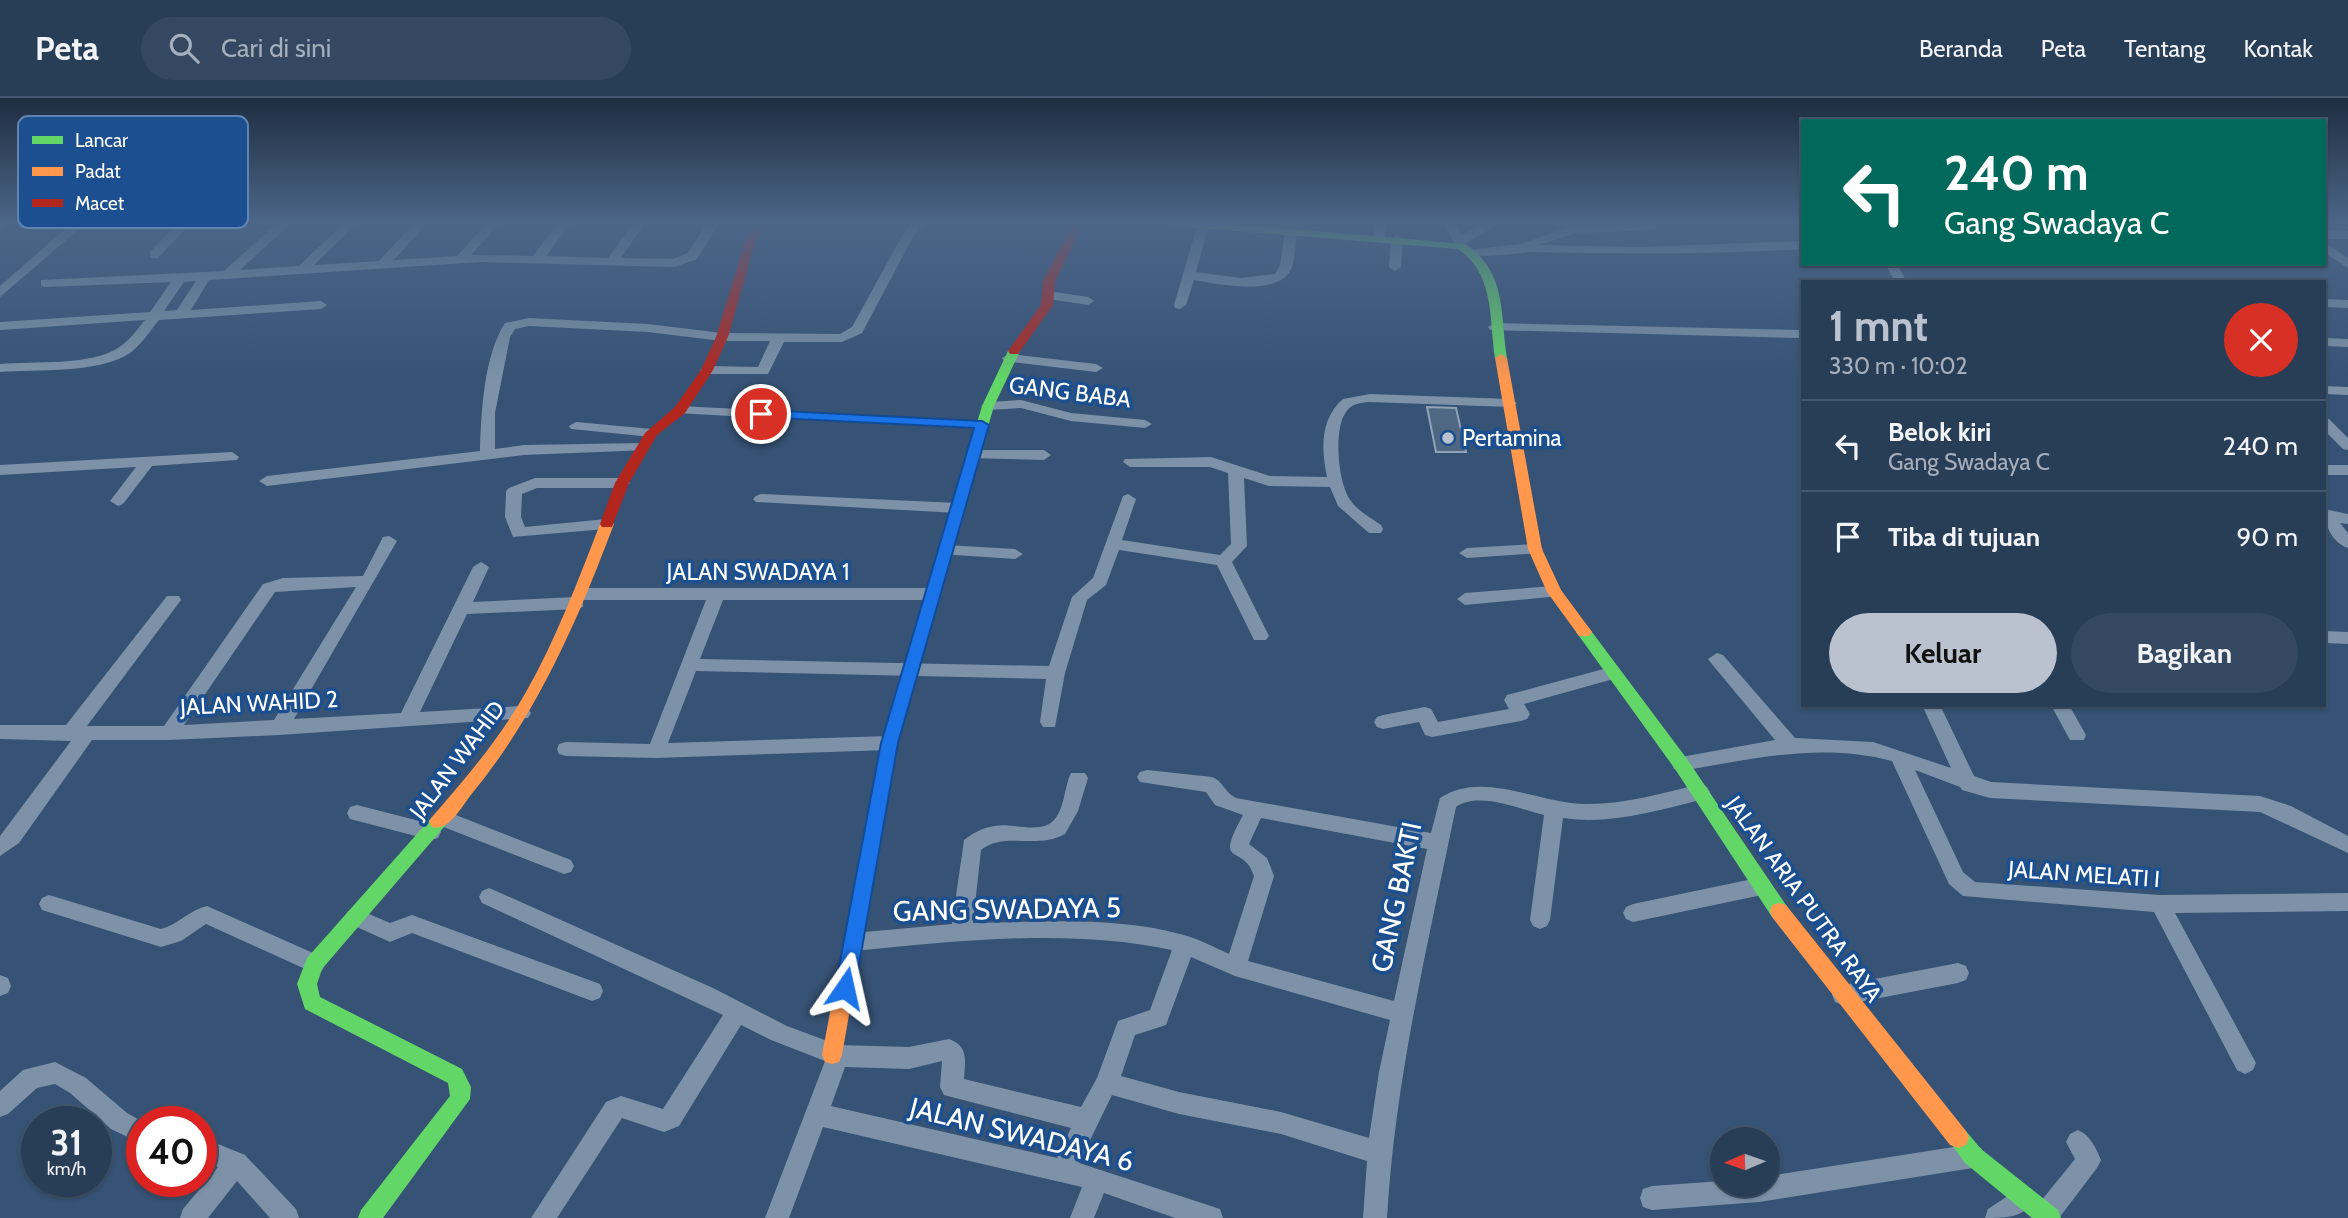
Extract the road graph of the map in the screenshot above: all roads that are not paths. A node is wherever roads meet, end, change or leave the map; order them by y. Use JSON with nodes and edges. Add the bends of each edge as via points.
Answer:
{"nodes":[{"id":1,"x":20,"y":275,"type":"edge"},
{"id":2,"x":213,"y":275,"type":"edge"},
{"id":3,"x":740,"y":275,"type":"edge"},
{"id":4,"x":886,"y":275,"type":"edge"},
{"id":5,"x":1052,"y":275,"type":"edge"},
{"id":6,"x":1189,"y":275,"type":"edge"},
{"id":7,"x":1191,"y":275,"type":"edge"},
{"id":8,"x":1280,"y":275,"type":"edge"},
{"id":9,"x":1489,"y":275,"type":"edge"},
{"id":10,"x":205,"y":276,"type":"junction"},
{"id":11,"x":180,"y":278,"type":"junction"},
{"id":12,"x":45,"y":283,"type":"dead end"},
{"id":13,"x":0,"y":293,"type":"edge"},
{"id":14,"x":1048,"y":295,"type":"junction"},
{"id":15,"x":1088,"y":301,"type":"dead end"},
{"id":16,"x":2326,"y":303,"type":"edge"},
{"id":17,"x":321,"y":304,"type":"dead end"},
{"id":18,"x":2348,"y":304,"type":"edge"},
{"id":19,"x":1180,"y":305,"type":"dead end"},
{"id":20,"x":182,"y":313,"type":"junction"},
{"id":21,"x":152,"y":316,"type":"junction"},
{"id":22,"x":0,"y":326,"type":"edge"},
{"id":23,"x":1495,"y":327,"type":"junction"},
{"id":24,"x":1801,"y":334,"type":"edge"},
{"id":25,"x":722,"y":337,"type":"junction"},
{"id":26,"x":778,"y":339,"type":"junction"},
{"id":27,"x":2326,"y":342,"type":"edge"},
{"id":28,"x":2348,"y":343,"type":"edge"},
{"id":29,"x":1009,"y":358,"type":"junction"},
{"id":30,"x":0,"y":368,"type":"edge"},
{"id":31,"x":1096,"y":368,"type":"dead end"},
{"id":32,"x":707,"y":370,"type":"junction"},
{"id":33,"x":2326,"y":390,"type":"edge"},
{"id":34,"x":2348,"y":391,"type":"edge"},
{"id":35,"x":1510,"y":402,"type":"junction"},
{"id":36,"x":988,"y":406,"type":"junction"},
{"id":37,"x":680,"y":410,"type":"junction"},
{"id":38,"x":1146,"y":424,"type":"dead end"},
{"id":39,"x":2326,"y":424,"type":"edge"},
{"id":40,"x":982,"y":425,"type":"junction"},
{"id":41,"x":576,"y":426,"type":"dead end"},
{"id":42,"x":647,"y":440,"type":"junction"},
{"id":43,"x":2348,"y":446,"type":"edge"},
{"id":44,"x":486,"y":454,"type":"junction"},
{"id":45,"x":973,"y":455,"type":"junction"},
{"id":46,"x":1044,"y":455,"type":"dead end"},
{"id":47,"x":232,"y":457,"type":"dead end"},
{"id":48,"x":1130,"y":462,"type":"dead end"},
{"id":49,"x":147,"y":463,"type":"junction"},
{"id":50,"x":0,"y":470,"type":"edge"},
{"id":51,"x":2326,"y":470,"type":"edge"},
{"id":52,"x":2348,"y":470,"type":"edge"},
{"id":53,"x":1236,"y":471,"type":"junction"},
{"id":54,"x":267,"y":481,"type":"dead end"},
{"id":55,"x":1336,"y":482,"type":"junction"},
{"id":56,"x":622,"y":483,"type":"junction"},
{"id":57,"x":761,"y":499,"type":"dead end"},
{"id":58,"x":1128,"y":499,"type":"dead end"},
{"id":59,"x":118,"y":502,"type":"dead end"},
{"id":60,"x":958,"y":508,"type":"junction"},
{"id":61,"x":2331,"y":521,"type":"edge"},
{"id":62,"x":606,"y":524,"type":"junction"},
{"id":63,"x":1375,"y":529,"type":"dead end"},
{"id":64,"x":389,"y":541,"type":"dead end"},
{"id":65,"x":2348,"y":543,"type":"edge"},
{"id":66,"x":1115,"y":544,"type":"junction"},
{"id":67,"x":946,"y":550,"type":"junction"},
{"id":68,"x":1467,"y":553,"type":"dead end"},
{"id":69,"x":1015,"y":554,"type":"dead end"},
{"id":70,"x":1538,"y":557,"type":"junction"},
{"id":71,"x":1223,"y":561,"type":"junction"},
{"id":72,"x":481,"y":567,"type":"dead end"},
{"id":73,"x":368,"y":581,"type":"junction"},
{"id":74,"x":1552,"y":587,"type":"junction"},
{"id":75,"x":934,"y":594,"type":"junction"},
{"id":76,"x":716,"y":596,"type":"junction"},
{"id":77,"x":579,"y":599,"type":"junction"},
{"id":78,"x":1465,"y":599,"type":"dead end"},
{"id":79,"x":173,"y":600,"type":"dead end"},
{"id":80,"x":464,"y":608,"type":"junction"},
{"id":81,"x":1260,"y":636,"type":"dead end"},
{"id":82,"x":2326,"y":637,"type":"edge"},
{"id":83,"x":2348,"y":638,"type":"edge"},
{"id":84,"x":1717,"y":659,"type":"dead end"},
{"id":85,"x":691,"y":665,"type":"junction"},
{"id":86,"x":912,"y":670,"type":"junction"},
{"id":87,"x":1056,"y":673,"type":"junction"},
{"id":88,"x":1611,"y":673,"type":"junction"},
{"id":89,"x":1931,"y":707,"type":"edge"},
{"id":90,"x":2061,"y":707,"type":"edge"},
{"id":91,"x":522,"y":713,"type":"junction"},
{"id":92,"x":408,"y":718,"type":"junction"},
{"id":93,"x":1049,"y":722,"type":"dead end"},
{"id":94,"x":1383,"y":722,"type":"dead end"},
{"id":95,"x":279,"y":728,"type":"junction"},
{"id":96,"x":0,"y":732,"type":"edge"},
{"id":97,"x":169,"y":733,"type":"junction"},
{"id":98,"x":78,"y":734,"type":"junction"},
{"id":99,"x":2077,"y":735,"type":"dead end"},
{"id":100,"x":889,"y":743,"type":"junction"},
{"id":101,"x":1790,"y":745,"type":"junction"},
{"id":102,"x":566,"y":749,"type":"dead end"},
{"id":103,"x":656,"y":751,"type":"junction"},
{"id":104,"x":1899,"y":756,"type":"junction"},
{"id":105,"x":1681,"y":764,"type":"junction"},
{"id":106,"x":1147,"y":777,"type":"dead end"},
{"id":107,"x":1078,"y":778,"type":"dead end"},
{"id":108,"x":1969,"y":785,"type":"junction"},
{"id":109,"x":1700,"y":792,"type":"junction"},
{"id":110,"x":1256,"y":810,"type":"junction"},
{"id":111,"x":1554,"y":810,"type":"junction"},
{"id":112,"x":357,"y":813,"type":"dead end"},
{"id":113,"x":437,"y":825,"type":"junction"},
{"id":114,"x":1436,"y":842,"type":"junction"},
{"id":115,"x":2348,"y":845,"type":"edge"},
{"id":116,"x":0,"y":848,"type":"edge"},
{"id":117,"x":564,"y":866,"type":"dead end"},
{"id":118,"x":1762,"y":886,"type":"junction"},
{"id":119,"x":489,"y":897,"type":"dead end"},
{"id":120,"x":2348,"y":902,"type":"edge"},
{"id":121,"x":49,"y":904,"type":"dead end"},
{"id":122,"x":2160,"y":904,"type":"junction"},
{"id":123,"x":1633,"y":913,"type":"dead end"},
{"id":124,"x":355,"y":917,"type":"junction"},
{"id":125,"x":1540,"y":920,"type":"dead end"},
{"id":126,"x":962,"y":933,"type":"junction"},
{"id":127,"x":854,"y":942,"type":"junction"},
{"id":128,"x":1185,"y":944,"type":"junction"},
{"id":129,"x":314,"y":964,"type":"junction"},
{"id":130,"x":1235,"y":967,"type":"junction"},
{"id":131,"x":1958,"y":973,"type":"dead end"},
{"id":132,"x":592,"y":991,"type":"dead end"},
{"id":133,"x":1843,"y":996,"type":"junction"},
{"id":134,"x":737,"y":1012,"type":"junction"},
{"id":135,"x":1402,"y":1013,"type":"junction"},
{"id":136,"x":835,"y":1055,"type":"junction"},
{"id":137,"x":2245,"y":1063,"type":"dead end"},
{"id":138,"x":1107,"y":1083,"type":"junction"},
{"id":139,"x":0,"y":1106,"type":"edge"},
{"id":140,"x":817,"y":1114,"type":"junction"},
{"id":141,"x":1086,"y":1120,"type":"junction"},
{"id":142,"x":126,"y":1126,"type":"edge"},
{"id":143,"x":2078,"y":1142,"type":"dead end"},
{"id":144,"x":1379,"y":1153,"type":"junction"},
{"id":145,"x":217,"y":1155,"type":"edge"},
{"id":146,"x":1973,"y":1156,"type":"junction"},
{"id":147,"x":237,"y":1163,"type":"junction"},
{"id":148,"x":1063,"y":1171,"type":"junction"},
{"id":149,"x":1098,"y":1179,"type":"junction"},
{"id":150,"x":1652,"y":1198,"type":"dead end"},
{"id":151,"x":2023,"y":1198,"type":"junction"},
{"id":152,"x":2048,"y":1216,"type":"edge"},
{"id":153,"x":192,"y":1218,"type":"edge"},
{"id":154,"x":287,"y":1218,"type":"edge"},
{"id":155,"x":369,"y":1218,"type":"edge"},
{"id":156,"x":543,"y":1218,"type":"edge"},
{"id":157,"x":777,"y":1218,"type":"edge"},
{"id":158,"x":1082,"y":1218,"type":"edge"},
{"id":159,"x":1211,"y":1218,"type":"edge"},
{"id":160,"x":1376,"y":1218,"type":"edge"},
{"id":161,"x":1997,"y":1218,"type":"edge"}],
"edges":[{"from":1,"to":13,"type":"street"},
{"from":2,"to":10,"type":"street"},
{"from":3,"to":25,"type":"street","name":"JALAN WAHID"},
{"from":4,"to":26,"type":"street","via":[[852,334],[835,339]]},
{"from":5,"to":14,"type":"street"},
{"from":6,"to":19,"type":"street"},
{"from":7,"to":8,"type":"street","via":[[1249,283]]},
{"from":9,"to":23,"type":"street","name":"JALAN ARIA PUTRA RAYA"},
{"from":10,"to":11,"type":"street"},
{"from":10,"to":20,"type":"street"},
{"from":11,"to":12,"type":"street"},
{"from":11,"to":21,"type":"street"},
{"from":14,"to":15,"type":"street"},
{"from":14,"to":29,"type":"street","via":[[1047,305]]},
{"from":16,"to":18,"type":"street"},
{"from":17,"to":20,"type":"street"},
{"from":20,"to":21,"type":"street"},
{"from":21,"to":22,"type":"street"},
{"from":21,"to":30,"type":"street","via":[[132,344],[113,356]]},
{"from":23,"to":24,"type":"street"},
{"from":23,"to":35,"type":"street","name":"JALAN ARIA PUTRA RAYA"},
{"from":25,"to":26,"type":"street"},
{"from":25,"to":32,"type":"street","name":"JALAN WAHID"},
{"from":25,"to":44,"type":"street","via":[[529,322],[510,327],[503,337],[488,413]]},
{"from":26,"to":32,"type":"street","via":[[763,371]]},
{"from":27,"to":28,"type":"street"},
{"from":29,"to":31,"type":"street"},
{"from":29,"to":36,"type":"street"},
{"from":32,"to":37,"type":"street","name":"JALAN WAHID"},
{"from":33,"to":34,"type":"street"},
{"from":35,"to":55,"type":"street","via":[[1370,398],[1348,402],[1334,417],[1331,432]]},
{"from":35,"to":70,"type":"street","name":"JALAN ARIA PUTRA RAYA"},
{"from":36,"to":38,"type":"street","name":"GANG BABA","via":[[1021,404],[1071,417]]},
{"from":36,"to":40,"type":"street"},
{"from":37,"to":40,"type":"street"},
{"from":37,"to":42,"type":"street","name":"JALAN WAHID"},
{"from":39,"to":43,"type":"street"},
{"from":40,"to":45,"type":"street"},
{"from":41,"to":42,"type":"street"},
{"from":42,"to":44,"type":"street"},
{"from":42,"to":56,"type":"street","name":"JALAN WAHID"},
{"from":44,"to":54,"type":"street"},
{"from":45,"to":46,"type":"street"},
{"from":45,"to":60,"type":"street"},
{"from":47,"to":49,"type":"street"},
{"from":48,"to":53,"type":"street","via":[[1210,462]]},
{"from":49,"to":50,"type":"street"},
{"from":49,"to":59,"type":"street"},
{"from":51,"to":52,"type":"street"},
{"from":53,"to":55,"type":"street","via":[[1269,481]]},
{"from":53,"to":71,"type":"street","via":[[1239,545]]},
{"from":55,"to":63,"type":"street","via":[[1342,503]]},
{"from":56,"to":62,"type":"street","name":"JALAN WAHID"},
{"from":56,"to":62,"type":"street","via":[[535,483],[514,491],[513,517],[519,533]]},
{"from":57,"to":60,"type":"street"},
{"from":58,"to":66,"type":"street"},
{"from":60,"to":67,"type":"street"},
{"from":61,"to":65,"type":"street"},
{"from":62,"to":77,"type":"street","name":"JALAN WAHID"},
{"from":64,"to":73,"type":"street"},
{"from":66,"to":71,"type":"street"},
{"from":66,"to":87,"type":"street","via":[[1100,580],[1080,597]]},
{"from":67,"to":69,"type":"street"},
{"from":67,"to":75,"type":"street"},
{"from":68,"to":70,"type":"street"},
{"from":70,"to":74,"type":"street","name":"JALAN ARIA PUTRA RAYA"},
{"from":71,"to":81,"type":"street"},
{"from":72,"to":80,"type":"street"},
{"from":73,"to":95,"type":"street"},
{"from":73,"to":97,"type":"street","via":[[272,586]]},
{"from":74,"to":78,"type":"street"},
{"from":74,"to":88,"type":"street","name":"JALAN ARIA PUTRA RAYA"},
{"from":75,"to":76,"type":"street","name":"JALAN SWADAYA 1"},
{"from":75,"to":86,"type":"street"},
{"from":76,"to":77,"type":"street","name":"JALAN SWADAYA 1"},
{"from":76,"to":85,"type":"street"},
{"from":77,"to":80,"type":"street","name":"JALAN SWADAYA 1"},
{"from":77,"to":91,"type":"street","name":"JALAN WAHID"},
{"from":79,"to":98,"type":"street"},
{"from":80,"to":92,"type":"street"},
{"from":82,"to":83,"type":"street"},
{"from":84,"to":101,"type":"street"},
{"from":85,"to":86,"type":"street"},
{"from":85,"to":103,"type":"street"},
{"from":86,"to":87,"type":"street"},
{"from":86,"to":100,"type":"street"},
{"from":87,"to":93,"type":"street"},
{"from":88,"to":94,"type":"street","via":[[1513,700],[1521,714],[1432,730],[1425,714]]},
{"from":88,"to":105,"type":"street","name":"JALAN ARIA PUTRA RAYA"},
{"from":89,"to":108,"type":"street"},
{"from":90,"to":99,"type":"street"},
{"from":91,"to":92,"type":"street","name":"JALAN WAHID 2"},
{"from":91,"to":113,"type":"street","name":"JALAN WAHID","via":[[481,773]]},
{"from":92,"to":95,"type":"street","name":"JALAN WAHID 2"},
{"from":95,"to":97,"type":"street","name":"JALAN WAHID 2"},
{"from":96,"to":98,"type":"street","name":"JALAN WAHID 2"},
{"from":97,"to":98,"type":"street","name":"JALAN WAHID 2"},
{"from":98,"to":116,"type":"street","via":[[12,837]]},
{"from":100,"to":103,"type":"street"},
{"from":100,"to":127,"type":"street"},
{"from":101,"to":104,"type":"street","via":[[1846,746]]},
{"from":101,"to":105,"type":"street"},
{"from":102,"to":103,"type":"street"},
{"from":104,"to":108,"type":"street"},
{"from":104,"to":122,"type":"street","name":"JALAN MELATI I","via":[[1956,878],[1970,890]]},
{"from":105,"to":109,"type":"street","name":"JALAN ARIA PUTRA RAYA"},
{"from":106,"to":110,"type":"street","via":[[1212,786],[1222,800]]},
{"from":107,"to":126,"type":"street","via":[[1057,829],[1048,833],[993,832],[971,846]]},
{"from":108,"to":115,"type":"street","via":[[2012,793],[2260,804]]},
{"from":109,"to":111,"type":"street","name":"GANG BAKTI","via":[[1627,811]]},
{"from":109,"to":118,"type":"street","name":"JALAN ARIA PUTRA RAYA"},
{"from":110,"to":114,"type":"street"},
{"from":110,"to":130,"type":"street","via":[[1239,848],[1260,864],[1264,876]]},
{"from":111,"to":114,"type":"street","name":"GANG BAKTI","via":[[1487,794],[1451,798]]},
{"from":111,"to":125,"type":"street"},
{"from":112,"to":113,"type":"street"},
{"from":113,"to":117,"type":"street"},
{"from":113,"to":124,"type":"street","name":"JALAN WAHID"},
{"from":114,"to":135,"type":"street","name":"GANG BAKTI"},
{"from":118,"to":123,"type":"street"},
{"from":118,"to":133,"type":"street","name":"JALAN ARIA PUTRA RAYA"},
{"from":119,"to":134,"type":"street"},
{"from":120,"to":122,"type":"street","name":"JALAN MELATI I"},
{"from":121,"to":129,"type":"street","via":[[161,937],[174,936],[196,917],[207,915]]},
{"from":122,"to":137,"type":"street"},
{"from":124,"to":129,"type":"street","name":"JALAN WAHID"},
{"from":124,"to":132,"type":"street","via":[[390,933],[412,924]]},
{"from":126,"to":127,"type":"street","name":"GANG SWADAYA 5"},
{"from":126,"to":128,"type":"street","name":"GANG SWADAYA 5","via":[[1081,930],[1139,934]]},
{"from":127,"to":136,"type":"street"},
{"from":128,"to":130,"type":"street","name":"GANG SWADAYA 5"},
{"from":128,"to":138,"type":"street","via":[[1158,1018],[1126,1028]]},
{"from":129,"to":155,"type":"street","name":"JALAN WAHID","via":[[306,983],[312,1003],[455,1076],[461,1087],[460,1099]]},
{"from":130,"to":135,"type":"street","name":"GANG SWADAYA 5"},
{"from":131,"to":133,"type":"street"},
{"from":133,"to":146,"type":"street","name":"JALAN ARIA PUTRA RAYA"},
{"from":134,"to":136,"type":"street"},
{"from":134,"to":156,"type":"street","via":[[671,1118],[664,1121],[621,1107],[614,1110]]},
{"from":135,"to":144,"type":"street","name":"GANG BAKTI"},
{"from":136,"to":140,"type":"street"},
{"from":136,"to":141,"type":"street","via":[[909,1058],[949,1049],[954,1054],[952,1087]]},
{"from":138,"to":141,"type":"street"},
{"from":138,"to":144,"type":"street","via":[[1179,1103],[1281,1122]]},
{"from":139,"to":142,"type":"street","via":[[31,1078],[55,1073],[91,1095]]},
{"from":140,"to":148,"type":"street","name":"JALAN SWADAYA 6"},
{"from":140,"to":157,"type":"street"},
{"from":141,"to":148,"type":"street"},
{"from":143,"to":152,"type":"street","via":[[2089,1160]]},
{"from":144,"to":160,"type":"street","name":"GANG BAKTI"},
{"from":145,"to":147,"type":"street"},
{"from":146,"to":150,"type":"street","via":[[1759,1190]]},
{"from":146,"to":151,"type":"street","name":"JALAN ARIA PUTRA RAYA"},
{"from":147,"to":153,"type":"street"},
{"from":147,"to":154,"type":"street"},
{"from":148,"to":149,"type":"street","name":"JALAN SWADAYA 6"},
{"from":149,"to":158,"type":"street"},
{"from":149,"to":159,"type":"street","name":"JALAN SWADAYA 6"},
{"from":151,"to":152,"type":"street","name":"JALAN ARIA PUTRA RAYA"},
{"from":151,"to":161,"type":"street"}]}
